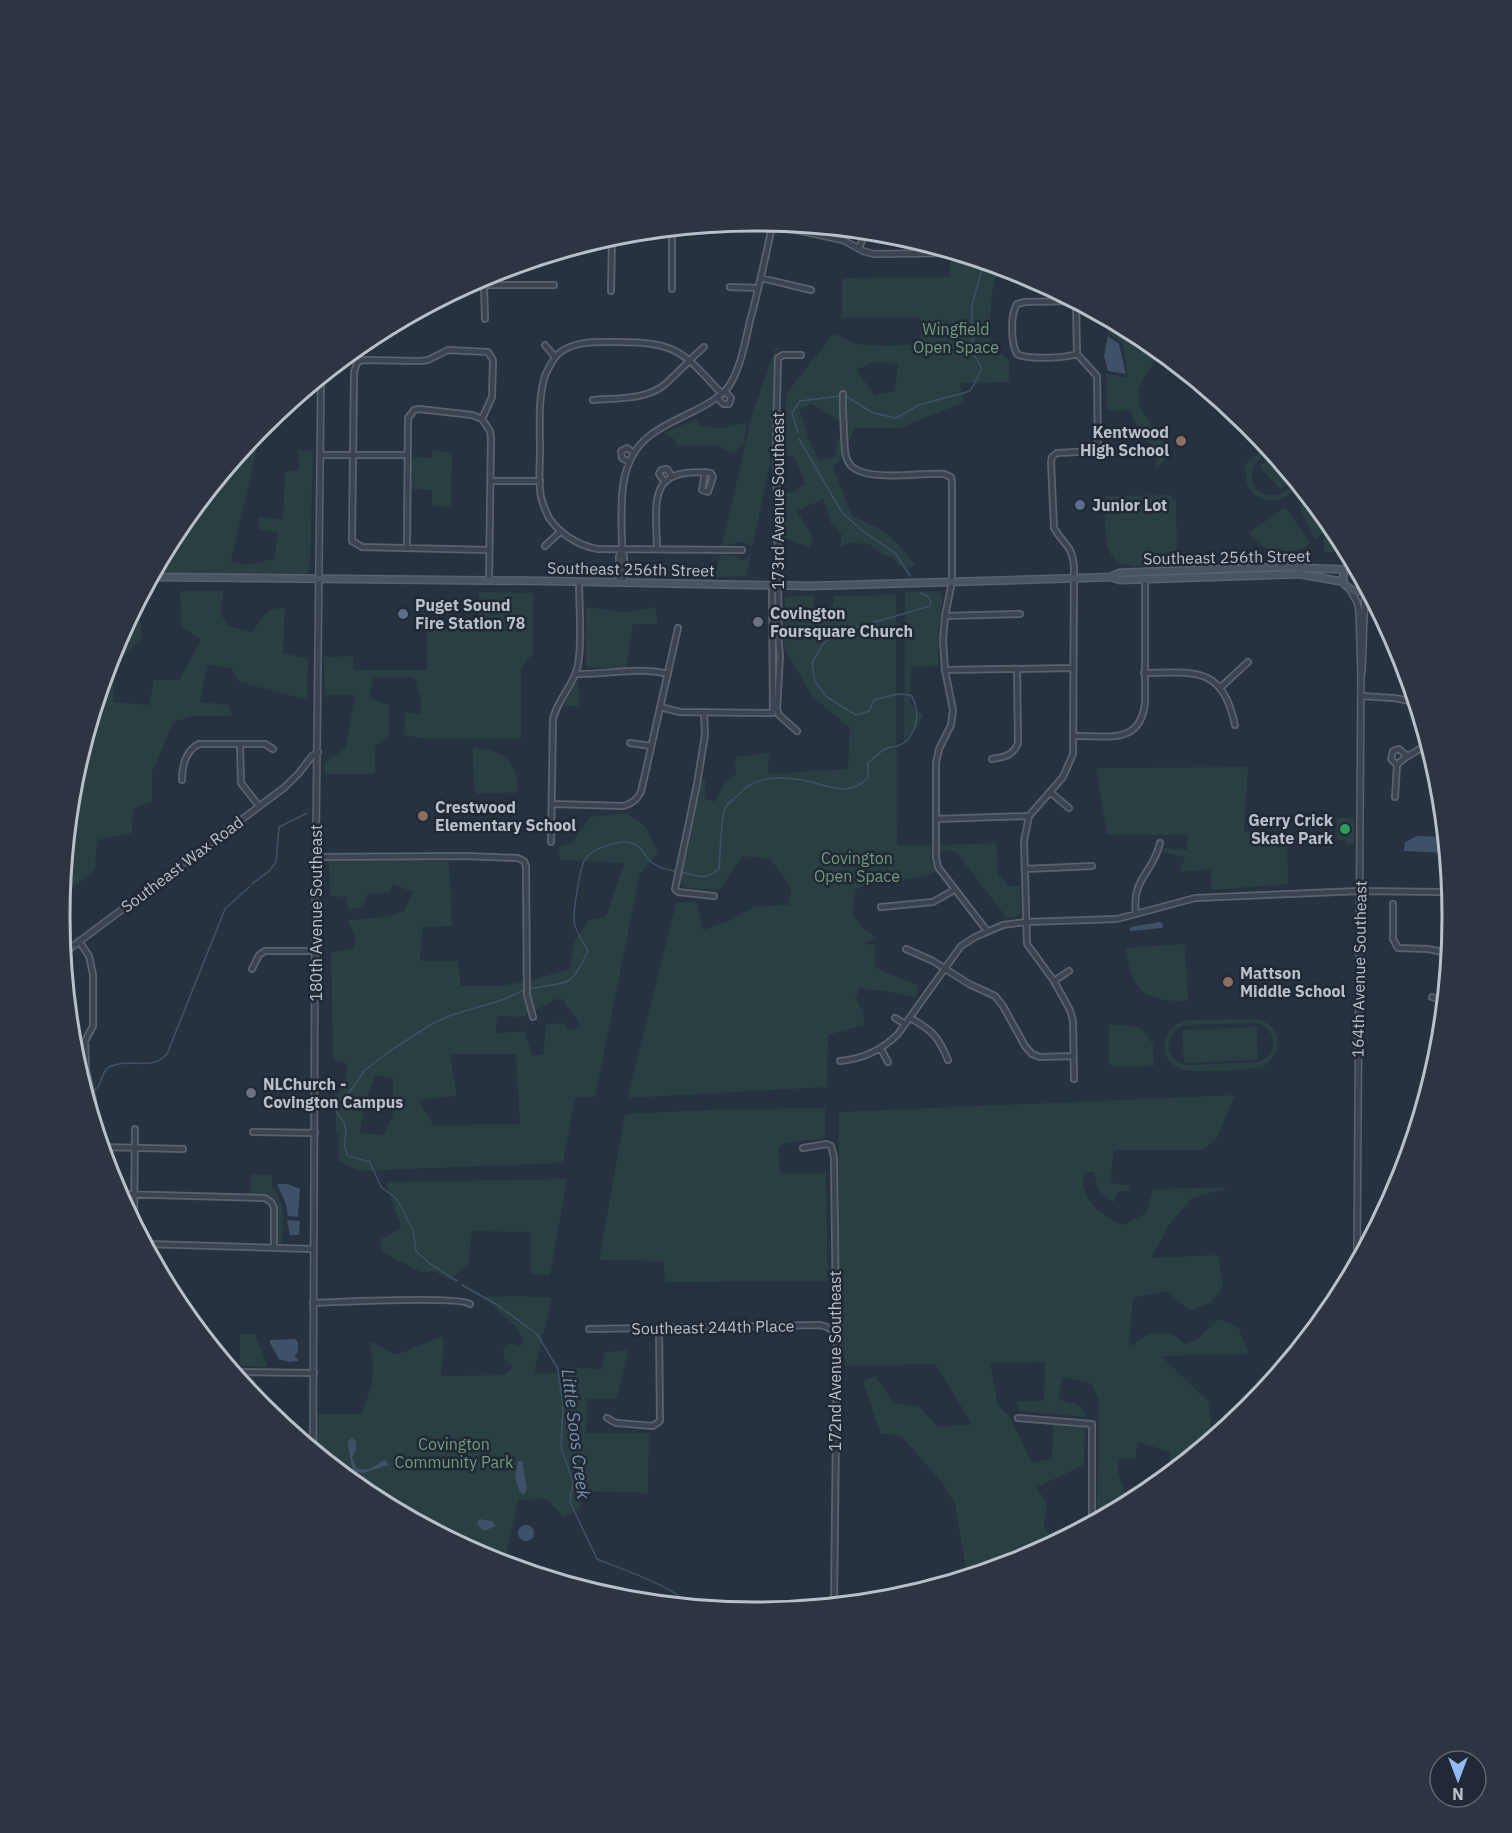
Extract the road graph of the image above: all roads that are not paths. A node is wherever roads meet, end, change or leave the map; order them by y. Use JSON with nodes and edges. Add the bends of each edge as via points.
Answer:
{"nodes":[{"id":1,"x":771,"y":231,"type":"edge"},
{"id":2,"x":818,"y":234,"type":"edge"},
{"id":3,"x":672,"y":236,"type":"edge"},
{"id":4,"x":862,"y":240,"type":"edge"},
{"id":5,"x":612,"y":246,"type":"edge"},
{"id":6,"x":859,"y":248,"type":"junction"},
{"id":7,"x":916,"y":250,"type":"edge"},
{"id":8,"x":916,"y":253,"type":"junction"},
{"id":9,"x":929,"y":253,"type":"edge"},
{"id":10,"x":761,"y":278,"type":"junction"},
{"id":11,"x":490,"y":285,"type":"edge"},
{"id":12,"x":554,"y":285,"type":"dead end"},
{"id":13,"x":730,"y":287,"type":"dead end"},
{"id":14,"x":484,"y":288,"type":"edge"},
{"id":15,"x":758,"y":288,"type":"junction"},
{"id":16,"x":672,"y":289,"type":"dead end"},
{"id":17,"x":811,"y":290,"type":"dead end"},
{"id":18,"x":611,"y":291,"type":"dead end"},
{"id":19,"x":1059,"y":302,"type":"edge"},
{"id":20,"x":1075,"y":311,"type":"edge"},
{"id":21,"x":485,"y":319,"type":"dead end"},
{"id":22,"x":545,"y":345,"type":"dead end"},
{"id":23,"x":704,"y":346,"type":"dead end"},
{"id":24,"x":1077,"y":354,"type":"junction"},
{"id":25,"x":801,"y":355,"type":"dead end"},
{"id":26,"x":555,"y":357,"type":"junction"},
{"id":27,"x":689,"y":359,"type":"junction"},
{"id":28,"x":321,"y":387,"type":"edge"},
{"id":29,"x":721,"y":394,"type":"junction"},
{"id":30,"x":843,"y":394,"type":"dead end"},
{"id":31,"x":593,"y":400,"type":"dead end"},
{"id":32,"x":482,"y":419,"type":"junction"},
{"id":33,"x":634,"y":453,"type":"junction"},
{"id":34,"x":320,"y":455,"type":"junction"},
{"id":35,"x":353,"y":455,"type":"junction"},
{"id":36,"x":407,"y":455,"type":"junction"},
{"id":37,"x":629,"y":462,"type":"junction"},
{"id":38,"x":705,"y":472,"type":"dead end"},
{"id":39,"x":672,"y":476,"type":"junction"},
{"id":40,"x":491,"y":481,"type":"junction"},
{"id":41,"x":540,"y":481,"type":"junction"},
{"id":42,"x":665,"y":482,"type":"junction"},
{"id":43,"x":561,"y":531,"type":"junction"},
{"id":44,"x":545,"y":546,"type":"dead end"},
{"id":45,"x":407,"y":548,"type":"junction"},
{"id":46,"x":622,"y":549,"type":"junction"},
{"id":47,"x":657,"y":549,"type":"junction"},
{"id":48,"x":489,"y":550,"type":"junction"},
{"id":49,"x":742,"y":550,"type":"dead end"},
{"id":50,"x":1259,"y":568,"type":"junction"},
{"id":51,"x":1345,"y":569,"type":"joint"},
{"id":52,"x":1252,"y":575,"type":"junction"},
{"id":53,"x":160,"y":577,"type":"edge"},
{"id":54,"x":1074,"y":578,"type":"junction"},
{"id":55,"x":1110,"y":578,"type":"junction"},
{"id":56,"x":1145,"y":578,"type":"junction"},
{"id":57,"x":318,"y":579,"type":"junction"},
{"id":58,"x":489,"y":580,"type":"junction"},
{"id":59,"x":579,"y":582,"type":"junction"},
{"id":60,"x":952,"y":582,"type":"junction"},
{"id":61,"x":1344,"y":582,"type":"junction"},
{"id":62,"x":622,"y":583,"type":"junction"},
{"id":63,"x":775,"y":586,"type":"junction"},
{"id":64,"x":1350,"y":590,"type":"junction"},
{"id":65,"x":1359,"y":591,"type":"edge"},
{"id":66,"x":1366,"y":603,"type":"edge"},
{"id":67,"x":1020,"y":614,"type":"dead end"},
{"id":68,"x":945,"y":616,"type":"junction"},
{"id":69,"x":678,"y":628,"type":"dead end"},
{"id":70,"x":1248,"y":662,"type":"dead end"},
{"id":71,"x":1073,"y":668,"type":"junction"},
{"id":72,"x":1017,"y":669,"type":"junction"},
{"id":73,"x":945,"y":670,"type":"junction"},
{"id":74,"x":1144,"y":673,"type":"junction"},
{"id":75,"x":576,"y":674,"type":"junction"},
{"id":76,"x":668,"y":674,"type":"junction"},
{"id":77,"x":1361,"y":675,"type":"junction"},
{"id":78,"x":1221,"y":687,"type":"junction"},
{"id":79,"x":1361,"y":696,"type":"junction"},
{"id":80,"x":1406,"y":700,"type":"edge"},
{"id":81,"x":660,"y":707,"type":"junction"},
{"id":82,"x":704,"y":712,"type":"junction"},
{"id":83,"x":1235,"y":725,"type":"dead end"},
{"id":84,"x":796,"y":730,"type":"dead end"},
{"id":85,"x":1073,"y":736,"type":"junction"},
{"id":86,"x":630,"y":743,"type":"dead end"},
{"id":87,"x":240,"y":744,"type":"junction"},
{"id":88,"x":651,"y":746,"type":"junction"},
{"id":89,"x":273,"y":749,"type":"dead end"},
{"id":90,"x":1420,"y":749,"type":"edge"},
{"id":91,"x":318,"y":752,"type":"junction"},
{"id":92,"x":1407,"y":756,"type":"junction"},
{"id":93,"x":992,"y":759,"type":"dead end"},
{"id":94,"x":1397,"y":765,"type":"junction"},
{"id":95,"x":317,"y":769,"type":"junction"},
{"id":96,"x":299,"y":773,"type":"junction"},
{"id":97,"x":182,"y":780,"type":"dead end"},
{"id":98,"x":1050,"y":792,"type":"junction"},
{"id":99,"x":1395,"y":797,"type":"dead end"},
{"id":100,"x":552,"y":804,"type":"junction"},
{"id":101,"x":259,"y":806,"type":"junction"},
{"id":102,"x":1070,"y":808,"type":"dead end"},
{"id":103,"x":1029,"y":816,"type":"junction"},
{"id":104,"x":936,"y":819,"type":"junction"},
{"id":105,"x":551,"y":842,"type":"dead end"},
{"id":106,"x":1160,"y":843,"type":"dead end"},
{"id":107,"x":316,"y":857,"type":"junction"},
{"id":108,"x":1092,"y":866,"type":"dead end"},
{"id":109,"x":1025,"y":869,"type":"junction"},
{"id":110,"x":954,"y":890,"type":"junction"},
{"id":111,"x":1360,"y":891,"type":"junction"},
{"id":112,"x":1441,"y":892,"type":"edge"},
{"id":113,"x":714,"y":896,"type":"dead end"},
{"id":114,"x":1393,"y":904,"type":"dead end"},
{"id":115,"x":881,"y":907,"type":"dead end"},
{"id":116,"x":1136,"y":914,"type":"junction"},
{"id":117,"x":1026,"y":922,"type":"junction"},
{"id":118,"x":987,"y":931,"type":"junction"},
{"id":119,"x":79,"y":942,"type":"junction"},
{"id":120,"x":71,"y":948,"type":"edge"},
{"id":121,"x":906,"y":949,"type":"dead end"},
{"id":122,"x":1401,"y":949,"type":"junction"},
{"id":123,"x":315,"y":951,"type":"junction"},
{"id":124,"x":1440,"y":951,"type":"edge"},
{"id":125,"x":1400,"y":956,"type":"dead end"},
{"id":126,"x":945,"y":968,"type":"junction"},
{"id":127,"x":252,"y":969,"type":"dead end"},
{"id":128,"x":1069,"y":971,"type":"dead end"},
{"id":129,"x":1054,"y":981,"type":"junction"},
{"id":130,"x":1432,"y":998,"type":"dead end"},
{"id":131,"x":1437,"y":999,"type":"edge"},
{"id":132,"x":533,"y":1017,"type":"dead end"},
{"id":133,"x":895,"y":1018,"type":"dead end"},
{"id":134,"x":910,"y":1018,"type":"junction"},
{"id":135,"x":905,"y":1024,"type":"junction"},
{"id":136,"x":881,"y":1049,"type":"junction"},
{"id":137,"x":1073,"y":1056,"type":"junction"},
{"id":138,"x":86,"y":1057,"type":"edge"},
{"id":139,"x":948,"y":1060,"type":"dead end"},
{"id":140,"x":840,"y":1061,"type":"dead end"},
{"id":141,"x":888,"y":1062,"type":"dead end"},
{"id":142,"x":1074,"y":1079,"type":"dead end"},
{"id":143,"x":135,"y":1130,"type":"dead end"},
{"id":144,"x":253,"y":1132,"type":"dead end"},
{"id":145,"x":315,"y":1133,"type":"junction"},
{"id":146,"x":111,"y":1147,"type":"edge"},
{"id":147,"x":135,"y":1148,"type":"junction"},
{"id":148,"x":803,"y":1148,"type":"dead end"},
{"id":149,"x":183,"y":1149,"type":"dead end"},
{"id":150,"x":130,"y":1194,"type":"edge"},
{"id":151,"x":134,"y":1194,"type":"junction"},
{"id":152,"x":134,"y":1204,"type":"edge"},
{"id":153,"x":154,"y":1244,"type":"edge"},
{"id":154,"x":1357,"y":1246,"type":"edge"},
{"id":155,"x":274,"y":1248,"type":"junction"},
{"id":156,"x":313,"y":1249,"type":"junction"},
{"id":157,"x":313,"y":1303,"type":"junction"},
{"id":158,"x":470,"y":1304,"type":"dead end"},
{"id":159,"x":659,"y":1328,"type":"junction"},
{"id":160,"x":589,"y":1329,"type":"dead end"},
{"id":161,"x":834,"y":1332,"type":"junction"},
{"id":162,"x":245,"y":1372,"type":"edge"},
{"id":163,"x":314,"y":1373,"type":"junction"},
{"id":164,"x":607,"y":1418,"type":"dead end"},
{"id":165,"x":1018,"y":1418,"type":"dead end"},
{"id":166,"x":313,"y":1439,"type":"edge"},
{"id":167,"x":1092,"y":1514,"type":"edge"},
{"id":168,"x":834,"y":1597,"type":"edge"}],
"edges":[{"from":1,"to":10,"type":"street"},
{"from":2,"to":6,"type":"street"},
{"from":3,"to":16,"type":"street"},
{"from":4,"to":6,"type":"street"},
{"from":5,"to":18,"type":"street"},
{"from":6,"to":8,"type":"street","via":[[874,254]]},
{"from":7,"to":8,"type":"street"},
{"from":8,"to":9,"type":"street"},
{"from":10,"to":15,"type":"street"},
{"from":10,"to":17,"type":"street"},
{"from":11,"to":12,"type":"street"},
{"from":13,"to":15,"type":"street"},
{"from":14,"to":21,"type":"street"},
{"from":15,"to":29,"type":"street","via":[[735,375]]},
{"from":19,"to":24,"type":"street","via":[[1017,304],[1013,313],[1014,348],[1026,357]]},
{"from":20,"to":24,"type":"street"},
{"from":22,"to":26,"type":"street"},
{"from":23,"to":27,"type":"street"},
{"from":24,"to":54,"type":"street","via":[[1097,376],[1098,451],[1057,453],[1051,459],[1054,528],[1073,554]]},
{"from":25,"to":63,"type":"street","name":"173rd Avenue Southeast","via":[[783,355],[777,365]]},
{"from":26,"to":27,"type":"street","via":[[582,344],[636,342],[665,346]]},
{"from":26,"to":41,"type":"street","via":[[544,376],[541,395]]},
{"from":27,"to":29,"type":"street"},
{"from":27,"to":31,"type":"street","via":[[662,387],[649,393]]},
{"from":28,"to":34,"type":"street","name":"180th Avenue Southeast"},
{"from":29,"to":33,"type":"street","via":[[648,437]]},
{"from":30,"to":60,"type":"street","via":[[847,459],[857,471],[877,476],[936,473],[951,477]]},
{"from":32,"to":35,"type":"street","via":[[492,397],[490,354],[448,350],[424,360],[362,360],[354,372]]},
{"from":32,"to":36,"type":"street","via":[[414,410],[408,418]]},
{"from":32,"to":40,"type":"street","via":[[491,438]]},
{"from":33,"to":37,"type":"street"},
{"from":33,"to":37,"type":"street","via":[[627,448],[621,452]]},
{"from":34,"to":35,"type":"street"},
{"from":34,"to":57,"type":"street","name":"180th Avenue Southeast"},
{"from":35,"to":36,"type":"street"},
{"from":35,"to":45,"type":"street","via":[[351,537],[355,544]]},
{"from":36,"to":45,"type":"street"},
{"from":37,"to":46,"type":"street","via":[[622,483]]},
{"from":38,"to":39,"type":"street"},
{"from":39,"to":42,"type":"street"},
{"from":39,"to":42,"type":"street","via":[[667,469],[661,470],[659,474]]},
{"from":40,"to":41,"type":"street"},
{"from":40,"to":48,"type":"street"},
{"from":41,"to":43,"type":"street","via":[[547,513]]},
{"from":42,"to":47,"type":"street","via":[[656,502]]},
{"from":43,"to":44,"type":"street"},
{"from":43,"to":46,"type":"street","via":[[586,547]]},
{"from":45,"to":48,"type":"street"},
{"from":46,"to":47,"type":"street"},
{"from":46,"to":62,"type":"street"},
{"from":47,"to":49,"type":"street"},
{"from":48,"to":58,"type":"street"},
{"from":50,"to":51,"type":"main road","name":"Southeast 256th Street"},
{"from":50,"to":52,"type":"main road"},
{"from":50,"to":55,"type":"main road","name":"Southeast 256th Street","via":[[1119,573]]},
{"from":51,"to":61,"type":"main road"},
{"from":52,"to":56,"type":"main road","name":"Southeast 256th Street"},
{"from":52,"to":61,"type":"main road","name":"Southeast 256th Street","via":[[1300,574]]},
{"from":53,"to":57,"type":"main road","name":"Southeast 256th Street"},
{"from":54,"to":55,"type":"main road","name":"Southeast 256th Street"},
{"from":54,"to":60,"type":"main road","name":"Southeast 256th Street"},
{"from":54,"to":71,"type":"street"},
{"from":55,"to":56,"type":"main road","name":"Southeast 256th Street"},
{"from":56,"to":74,"type":"street"},
{"from":57,"to":58,"type":"main road","name":"Southeast 256th Street"},
{"from":57,"to":91,"type":"street","name":"180th Avenue Southeast"},
{"from":58,"to":59,"type":"main road","name":"Southeast 256th Street"},
{"from":59,"to":62,"type":"main road","name":"Southeast 256th Street"},
{"from":59,"to":75,"type":"street"},
{"from":60,"to":63,"type":"main road","name":"Southeast 256th Street"},
{"from":60,"to":68,"type":"street"},
{"from":61,"to":64,"type":"main road"},
{"from":62,"to":63,"type":"main road","name":"Southeast 256th Street"},
{"from":63,"to":82,"type":"street","via":[[773,713]]},
{"from":63,"to":84,"type":"street","name":"173rd Avenue Southeast","via":[[780,656],[777,709]]},
{"from":64,"to":65,"type":"main road"},
{"from":64,"to":77,"type":"street","name":"164th Avenue Southeast","via":[[1359,611]]},
{"from":66,"to":77,"type":"street","name":"164th Avenue Southeast"},
{"from":67,"to":68,"type":"street"},
{"from":68,"to":73,"type":"street"},
{"from":69,"to":76,"type":"street"},
{"from":70,"to":78,"type":"street"},
{"from":71,"to":72,"type":"street"},
{"from":71,"to":85,"type":"street"},
{"from":72,"to":73,"type":"street"},
{"from":72,"to":93,"type":"street","via":[[1018,743],[1006,757]]},
{"from":73,"to":104,"type":"street","via":[[953,710],[937,757]]},
{"from":74,"to":78,"type":"street","via":[[1191,674]]},
{"from":74,"to":85,"type":"street","via":[[1144,714],[1137,727],[1122,735]]},
{"from":75,"to":76,"type":"street","via":[[618,670]]},
{"from":75,"to":100,"type":"street","via":[[553,719]]},
{"from":76,"to":81,"type":"street"},
{"from":77,"to":79,"type":"street","name":"164th Avenue Southeast"},
{"from":78,"to":83,"type":"street"},
{"from":79,"to":80,"type":"street"},
{"from":79,"to":111,"type":"street","name":"164th Avenue Southeast"},
{"from":81,"to":82,"type":"street"},
{"from":81,"to":88,"type":"street"},
{"from":82,"to":113,"type":"street","via":[[705,735],[697,784],[675,889]]},
{"from":85,"to":98,"type":"street","via":[[1072,761]]},
{"from":86,"to":88,"type":"street"},
{"from":87,"to":89,"type":"street","via":[[265,744]]},
{"from":87,"to":97,"type":"street","via":[[195,745],[186,758]]},
{"from":87,"to":101,"type":"street","via":[[241,783]]},
{"from":88,"to":100,"type":"street","via":[[641,792],[634,802],[623,806]]},
{"from":90,"to":92,"type":"street"},
{"from":91,"to":95,"type":"street","name":"180th Avenue Southeast"},
{"from":91,"to":96,"type":"street","name":"Southeast Wax Road"},
{"from":92,"to":94,"type":"street"},
{"from":92,"to":94,"type":"street","via":[[1399,749],[1393,751],[1391,759]]},
{"from":94,"to":99,"type":"street"},
{"from":95,"to":96,"type":"street","name":"Southeast Wax Road"},
{"from":95,"to":107,"type":"street","name":"180th Avenue Southeast"},
{"from":96,"to":101,"type":"street","name":"Southeast Wax Road"},
{"from":98,"to":102,"type":"street"},
{"from":98,"to":103,"type":"street"},
{"from":100,"to":105,"type":"street"},
{"from":101,"to":119,"type":"street","name":"Southeast Wax Road"},
{"from":103,"to":104,"type":"street"},
{"from":103,"to":109,"type":"street","via":[[1023,840]]},
{"from":104,"to":110,"type":"street","via":[[936,861]]},
{"from":106,"to":116,"type":"street","via":[[1157,856],[1138,884],[1134,897]]},
{"from":107,"to":123,"type":"street","name":"180th Avenue Southeast"},
{"from":107,"to":132,"type":"street","via":[[465,856],[524,861],[527,995]]},
{"from":108,"to":109,"type":"street"},
{"from":109,"to":117,"type":"street"},
{"from":110,"to":115,"type":"street","via":[[933,902]]},
{"from":110,"to":118,"type":"street"},
{"from":111,"to":112,"type":"street"},
{"from":111,"to":116,"type":"street","via":[[1195,898]]},
{"from":111,"to":154,"type":"street","name":"164th Avenue Southeast"},
{"from":114,"to":122,"type":"street","via":[[1393,939]]},
{"from":116,"to":117,"type":"street","via":[[1117,919]]},
{"from":117,"to":118,"type":"street"},
{"from":117,"to":129,"type":"street","via":[[1029,948]]},
{"from":118,"to":126,"type":"street","via":[[961,946]]},
{"from":119,"to":120,"type":"street","name":"Southeast Wax Road"},
{"from":119,"to":138,"type":"street","via":[[93,975],[93,1026],[85,1041]]},
{"from":121,"to":126,"type":"street"},
{"from":122,"to":124,"type":"street"},
{"from":122,"to":125,"type":"street"},
{"from":123,"to":127,"type":"street","via":[[264,952]]},
{"from":123,"to":145,"type":"street","name":"180th Avenue Southeast"},
{"from":126,"to":134,"type":"street"},
{"from":126,"to":137,"type":"street","via":[[995,996],[1032,1054]]},
{"from":128,"to":129,"type":"street"},
{"from":129,"to":137,"type":"street","via":[[1072,1014]]},
{"from":130,"to":131,"type":"street"},
{"from":133,"to":135,"type":"street"},
{"from":134,"to":135,"type":"street"},
{"from":134,"to":139,"type":"street","via":[[931,1030]]},
{"from":135,"to":136,"type":"street"},
{"from":136,"to":140,"type":"street","via":[[861,1058]]},
{"from":136,"to":141,"type":"street"},
{"from":137,"to":142,"type":"street"},
{"from":143,"to":147,"type":"street"},
{"from":144,"to":145,"type":"street"},
{"from":145,"to":156,"type":"street","name":"180th Avenue Southeast"},
{"from":146,"to":147,"type":"street"},
{"from":147,"to":149,"type":"street"},
{"from":147,"to":151,"type":"street"},
{"from":148,"to":161,"type":"street","name":"172nd Avenue Southeast","via":[[827,1144],[833,1151]]},
{"from":150,"to":151,"type":"street"},
{"from":151,"to":152,"type":"street"},
{"from":151,"to":155,"type":"street","via":[[265,1198],[274,1208]]},
{"from":153,"to":155,"type":"street"},
{"from":155,"to":156,"type":"street"},
{"from":156,"to":157,"type":"street","name":"180th Avenue Southeast"},
{"from":157,"to":158,"type":"street","via":[[437,1300]]},
{"from":157,"to":163,"type":"street","name":"180th Avenue Southeast"},
{"from":159,"to":160,"type":"street","name":"Southeast 244th Place"},
{"from":159,"to":161,"type":"street","name":"Southeast 244th Place","via":[[820,1325]]},
{"from":159,"to":164,"type":"street","via":[[660,1421],[653,1426],[616,1423]]},
{"from":161,"to":168,"type":"street","name":"172nd Avenue Southeast"},
{"from":162,"to":163,"type":"street"},
{"from":163,"to":166,"type":"street","name":"180th Avenue Southeast"},
{"from":165,"to":167,"type":"street","via":[[1092,1424]]}]}
